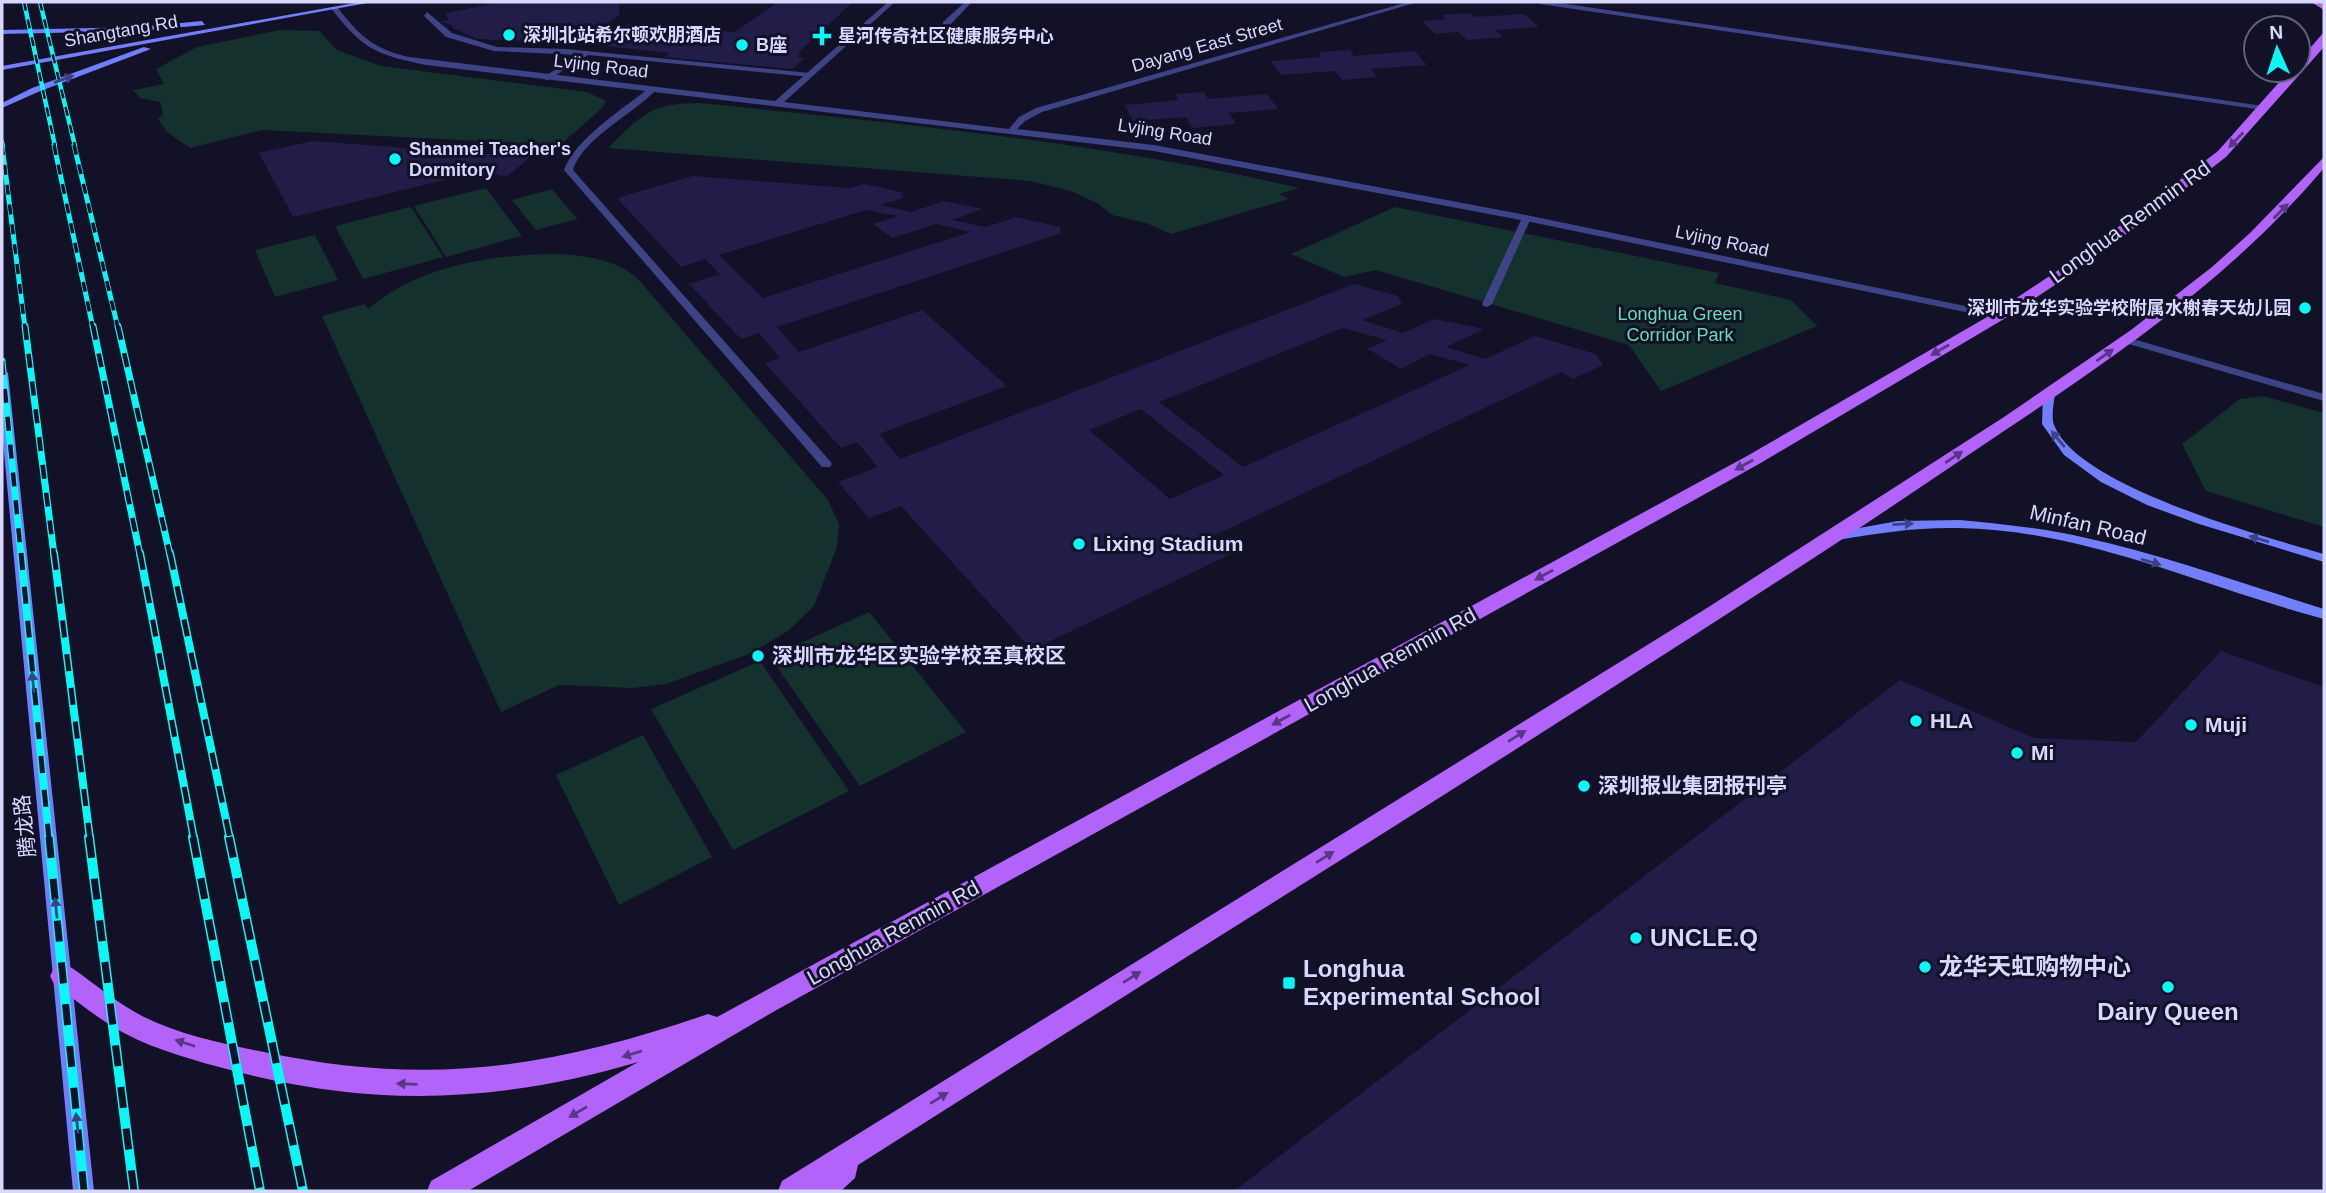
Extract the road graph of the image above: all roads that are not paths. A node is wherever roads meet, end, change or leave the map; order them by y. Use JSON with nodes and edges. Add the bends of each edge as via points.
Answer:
{"nodes":[{"id":1,"x":370,"y":2,"type":"edge"},
{"id":2,"x":892,"y":2,"type":"edge"},
{"id":3,"x":969,"y":2,"type":"edge"},
{"id":4,"x":1415,"y":2,"type":"edge"},
{"id":5,"x":1540,"y":2,"type":"edge"},
{"id":6,"x":2316,"y":2,"type":"edge"},
{"id":7,"x":332,"y":5,"type":"edge"},
{"id":8,"x":2324,"y":6,"type":"edge"},
{"id":9,"x":427,"y":14,"type":"dead end"},
{"id":10,"x":946,"y":24,"type":"dead end"},
{"id":11,"x":218,"y":25,"type":"junction"},
{"id":12,"x":2,"y":32,"type":"edge"},
{"id":13,"x":2324,"y":35,"type":"edge"},
{"id":14,"x":587,"y":53,"type":"junction"},
{"id":15,"x":2312,"y":53,"type":"edge"},
{"id":16,"x":2,"y":61,"type":"edge"},
{"id":17,"x":2,"y":68,"type":"edge"},
{"id":18,"x":810,"y":75,"type":"junction"},
{"id":19,"x":548,"y":78,"type":"junction"},
{"id":20,"x":2284,"y":84,"type":"edge"},
{"id":21,"x":653,"y":90,"type":"junction"},
{"id":22,"x":778,"y":103,"type":"junction"},
{"id":23,"x":2,"y":106,"type":"edge"},
{"id":24,"x":2263,"y":108,"type":"junction"},
{"id":25,"x":1013,"y":129,"type":"junction"},
{"id":26,"x":2324,"y":161,"type":"edge"},
{"id":27,"x":1526,"y":218,"type":"junction"},
{"id":28,"x":1487,"y":304,"type":"dead end"},
{"id":29,"x":1999,"y":316,"type":"junction"},
{"id":30,"x":2126,"y":341,"type":"junction"},
{"id":31,"x":2,"y":373,"type":"edge"},
{"id":32,"x":2049,"y":393,"type":"junction"},
{"id":33,"x":2324,"y":398,"type":"edge"},
{"id":34,"x":826,"y":464,"type":"dead end"},
{"id":35,"x":1836,"y":536,"type":"junction"},
{"id":36,"x":2324,"y":558,"type":"edge"},
{"id":37,"x":2324,"y":614,"type":"edge"},
{"id":38,"x":63,"y":976,"type":"junction"},
{"id":39,"x":764,"y":1004,"type":"junction"},
{"id":40,"x":881,"y":1135,"type":"junction"},
{"id":41,"x":84,"y":1191,"type":"edge"},
{"id":42,"x":440,"y":1191,"type":"edge"},
{"id":43,"x":792,"y":1191,"type":"edge"},
{"id":44,"x":820,"y":1191,"type":"edge"}],
"edges":[{"from":1,"to":7,"type":"main road","name":"Shangtang Rd"},
{"from":2,"to":18,"type":"street"},
{"from":3,"to":10,"type":"street"},
{"from":4,"to":25,"type":"street","name":"Dayang East Street","via":[[1039,110]]},
{"from":5,"to":24,"type":"street"},
{"from":6,"to":8,"type":"main road"},
{"from":7,"to":11,"type":"main road","name":"Shangtang Rd"},
{"from":7,"to":19,"type":"street","name":"Lvjing Road","via":[[355,36],[386,53]]},
{"from":9,"to":14,"type":"street","via":[[443,32],[457,39],[507,50]]},
{"from":11,"to":12,"type":"main road"},
{"from":11,"to":16,"type":"main road","name":"Shangtang Rd"},
{"from":11,"to":17,"type":"main road","name":"Shangtang Rd"},
{"from":23,"to":11,"type":"main road","one_way":true},
{"from":13,"to":15,"type":"main road","name":"Longhua Renmin Rd"},
{"from":14,"to":18,"type":"street"},
{"from":14,"to":19,"type":"street"},
{"from":18,"to":22,"type":"street"},
{"from":19,"to":21,"type":"street","name":"Lvjing Road"},
{"from":20,"to":24,"type":"main road","name":"Longhua Renmin Rd"},
{"from":21,"to":22,"type":"street","name":"Lvjing Road"},
{"from":21,"to":34,"type":"street","via":[[584,146],[570,160],[568,170]]},
{"from":22,"to":25,"type":"street","name":"Lvjing Road"},
{"from":24,"to":29,"type":"main road","name":"Longhua Renmin Rd","one_way":true,"via":[[2222,154],[2151,211]]},
{"from":25,"to":27,"type":"street","name":"Lvjing Road","via":[[1224,160]]},
{"from":30,"to":26,"type":"main road","one_way":true,"via":[[2255,236]]},
{"from":27,"to":28,"type":"street"},
{"from":27,"to":29,"type":"street","name":"Lvjing Road"},
{"from":29,"to":39,"type":"main road","name":"Longhua Renmin Rd","one_way":true,"via":[[1753,460]]},
{"from":32,"to":30,"type":"main road","one_way":true},
{"from":30,"to":33,"type":"street"},
{"from":38,"to":31,"type":"main road","name":"腾龙路","one_way":true},
{"from":35,"to":32,"type":"main road","one_way":true},
{"from":36,"to":32,"type":"main road","name":"Minfan Road","one_way":true,"via":[[2185,516],[2120,488],[2059,441],[2045,417],[2043,406]]},
{"from":35,"to":37,"type":"main road","name":"Minfan Road","one_way":true,"via":[[1928,523],[2031,532],[2094,545]]},
{"from":40,"to":35,"type":"main road","one_way":true},
{"from":39,"to":38,"type":"main road","one_way":true,"via":[[598,1064],[547,1075],[438,1086],[338,1079],[222,1055],[141,1029]]},
{"from":41,"to":38,"type":"main road","name":"腾龙路","one_way":true},
{"from":39,"to":42,"type":"main road","name":"Longhua Renmin Rd","one_way":true},
{"from":40,"to":43,"type":"main road"},
{"from":40,"to":44,"type":"main road"}]}
